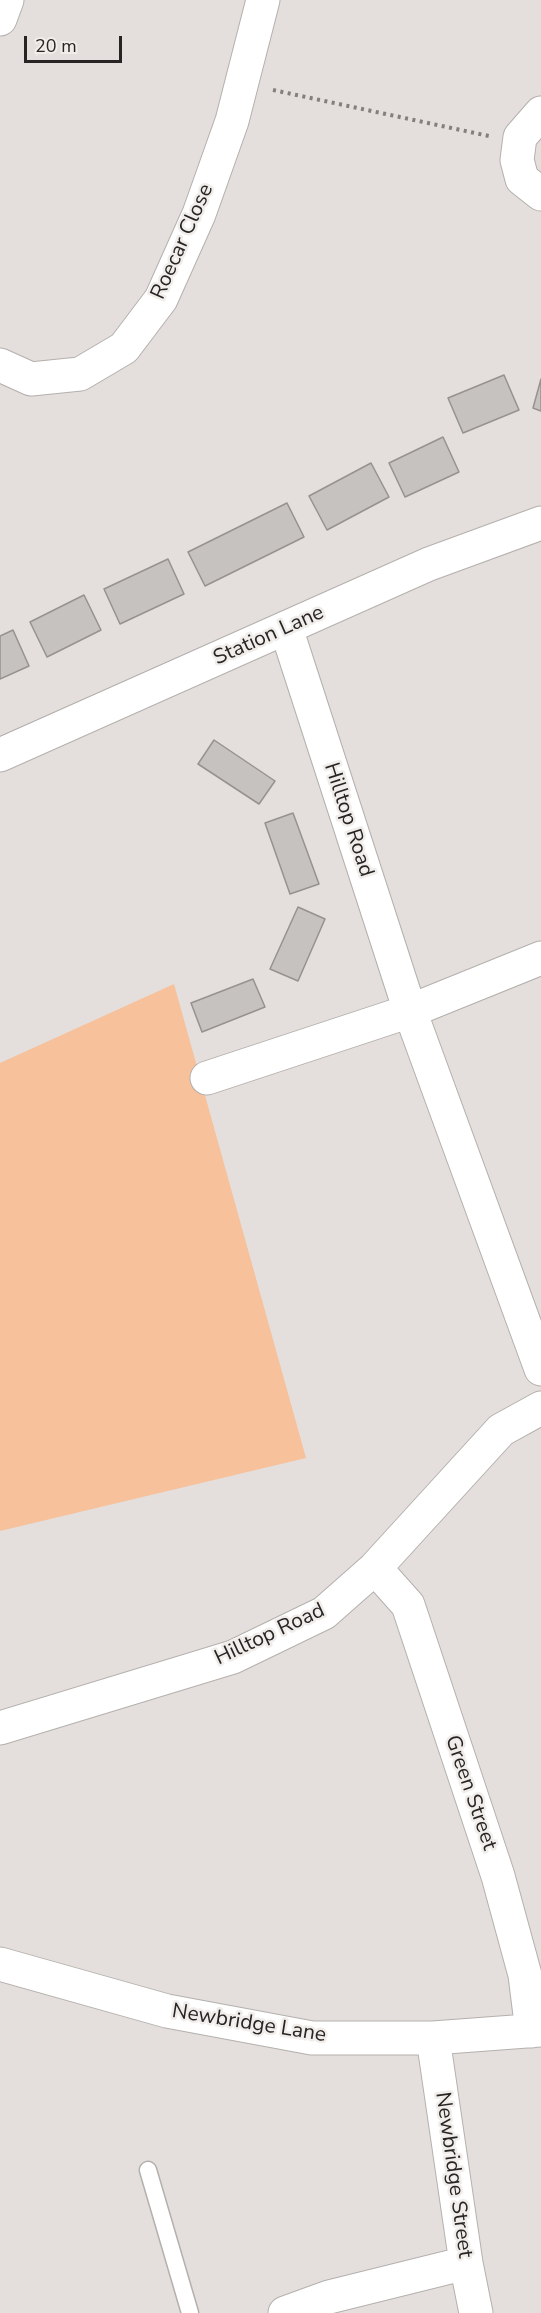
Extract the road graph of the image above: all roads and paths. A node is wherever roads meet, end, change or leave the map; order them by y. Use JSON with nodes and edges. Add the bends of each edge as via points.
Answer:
{"nodes":[{"id":1,"x":7,"y":0,"type":"edge"},
{"id":2,"x":263,"y":0,"type":"edge"},
{"id":3,"x":0,"y":20,"type":"edge"},
{"id":4,"x":243,"y":84,"type":"junction"},
{"id":5,"x":541,"y":113,"type":"edge"},
{"id":6,"x":519,"y":142,"type":"junction"},
{"id":7,"x":541,"y":194,"type":"edge"},
{"id":8,"x":0,"y":365,"type":"edge"},
{"id":9,"x":541,"y":523,"type":"edge"},
{"id":10,"x":286,"y":628,"type":"junction"},
{"id":11,"x":0,"y":755,"type":"edge"},
{"id":12,"x":541,"y":958,"type":"edge"},
{"id":13,"x":410,"y":1011,"type":"junction"},
{"id":14,"x":207,"y":1078,"type":"dead end"},
{"id":15,"x":541,"y":1369,"type":"edge"},
{"id":16,"x":541,"y":1408,"type":"edge"},
{"id":17,"x":375,"y":1568,"type":"junction"},
{"id":18,"x":0,"y":1728,"type":"edge"},
{"id":19,"x":0,"y":1964,"type":"edge"},
{"id":20,"x":536,"y":2030,"type":"edge"},
{"id":21,"x":433,"y":2038,"type":"junction"},
{"id":22,"x":148,"y":2170,"type":"dead end"},
{"id":23,"x":466,"y":2263,"type":"junction"},
{"id":24,"x":190,"y":2313,"type":"edge"},
{"id":25,"x":285,"y":2313,"type":"edge"},
{"id":26,"x":476,"y":2313,"type":"edge"}],
"edges":[{"from":1,"to":3,"type":"street"},
{"from":2,"to":4,"type":"street","name":"Roecar Close"},
{"from":4,"to":6,"type":"path"},
{"from":4,"to":8,"type":"street","name":"Roecar Close","via":[[199,214],[161,299],[124,348],[80,374],[32,379]]},
{"from":5,"to":6,"type":"street"},
{"from":6,"to":7,"type":"street","via":[[517,160],[522,179]]},
{"from":9,"to":10,"type":"street","name":"Station Lane","via":[[429,564]]},
{"from":10,"to":11,"type":"street","name":"Station Lane"},
{"from":10,"to":13,"type":"street","name":"Hilltop Road"},
{"from":12,"to":13,"type":"street"},
{"from":13,"to":14,"type":"street"},
{"from":13,"to":15,"type":"street","name":"Hilltop Road"},
{"from":16,"to":17,"type":"street","name":"Hilltop Road","via":[[501,1430]]},
{"from":17,"to":18,"type":"street","name":"Hilltop Road","via":[[324,1613],[233,1657]]},
{"from":17,"to":20,"type":"street","name":"Green Street","via":[[408,1605],[498,1876]]},
{"from":19,"to":21,"type":"street","name":"Newbridge Lane","via":[[167,2011],[312,2038]]},
{"from":20,"to":21,"type":"street","name":"Newbridge Lane"},
{"from":21,"to":23,"type":"street","name":"Newbridge Street"},
{"from":22,"to":24,"type":"lane"},
{"from":23,"to":25,"type":"street","via":[[329,2297]]},
{"from":23,"to":26,"type":"street","name":"Newbridge Street"}]}
